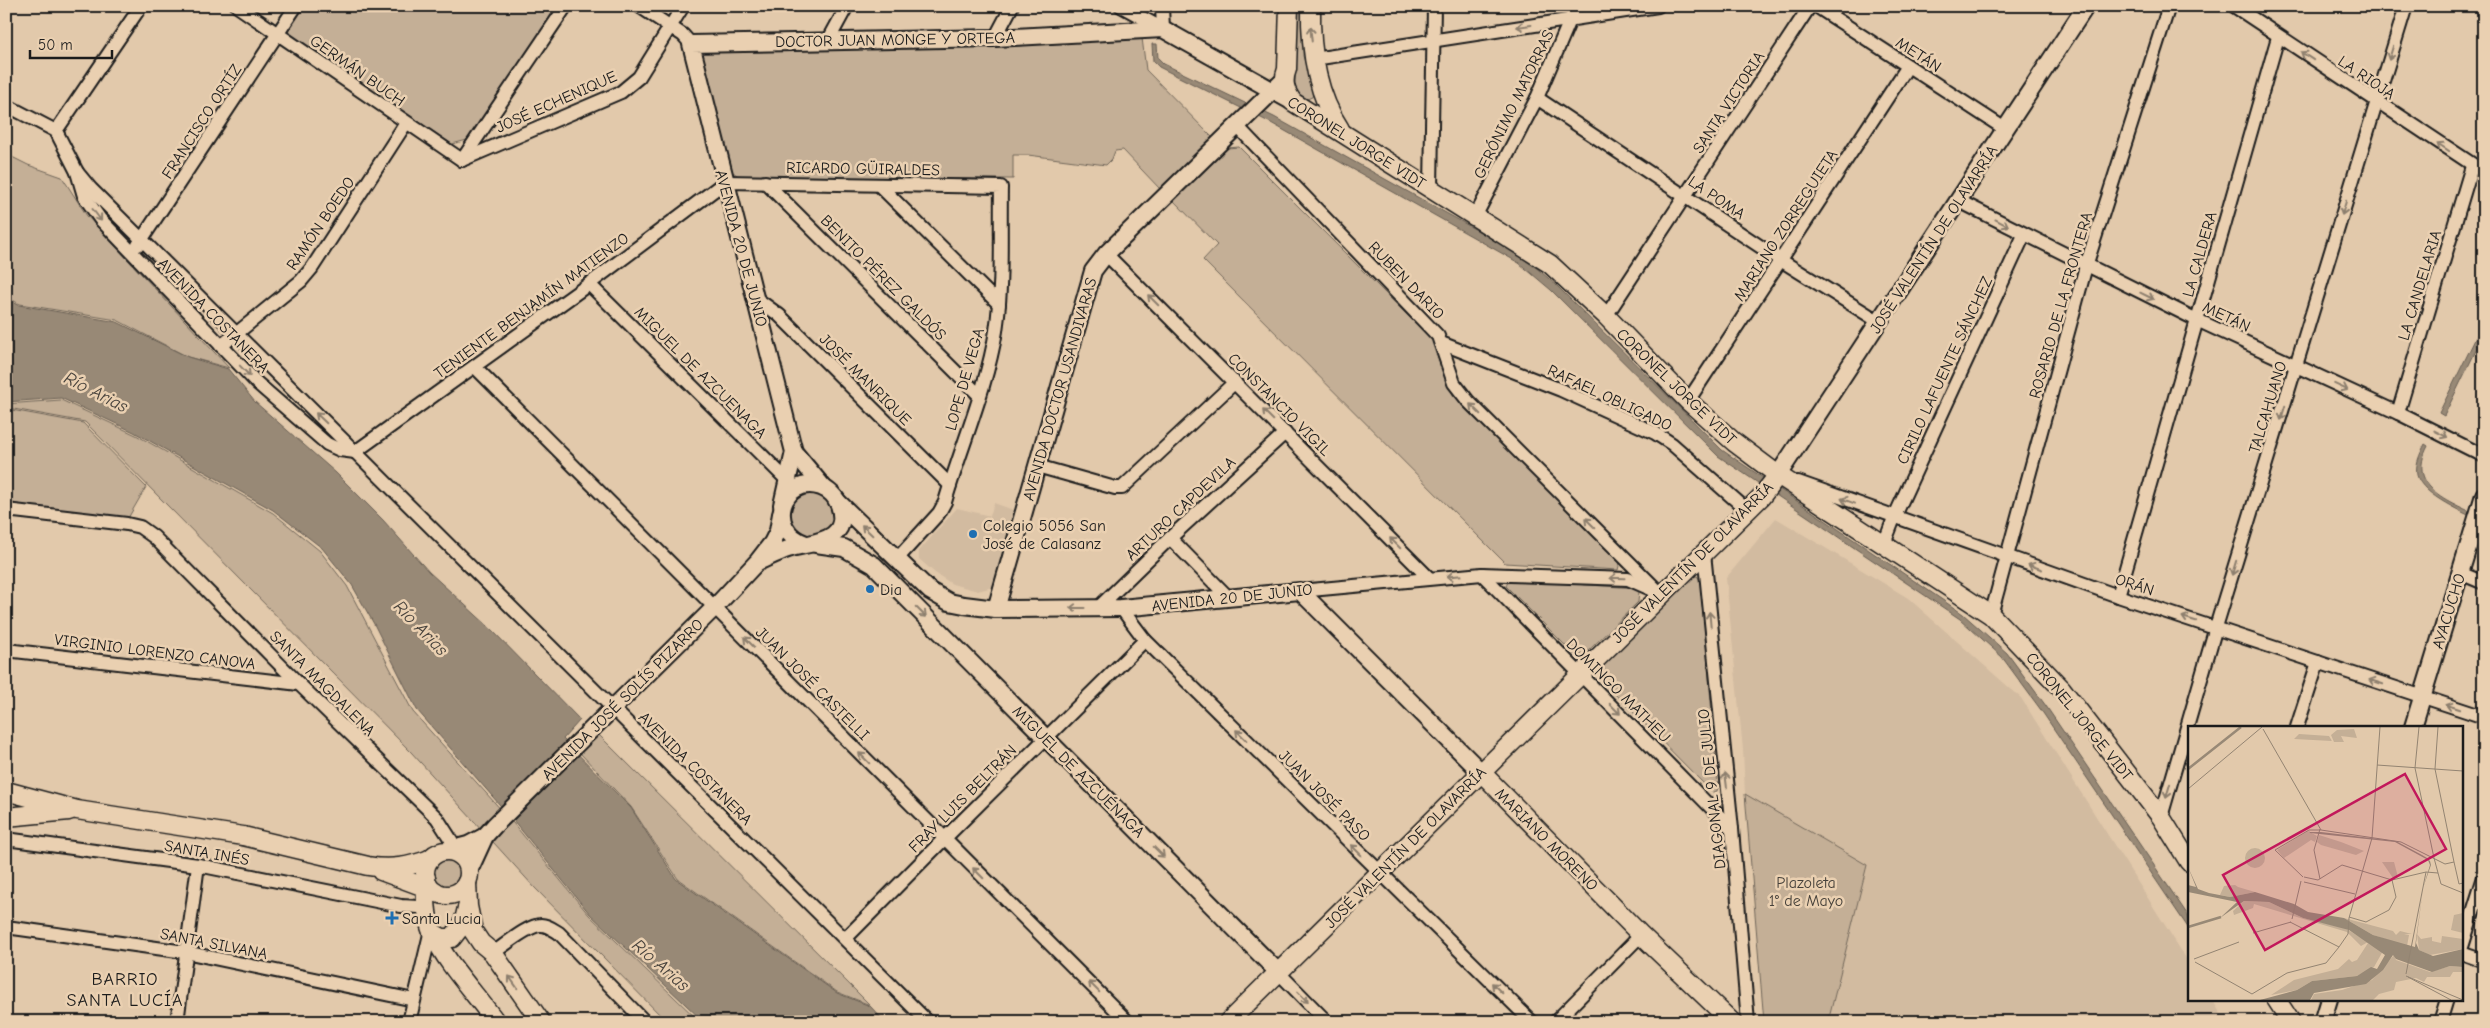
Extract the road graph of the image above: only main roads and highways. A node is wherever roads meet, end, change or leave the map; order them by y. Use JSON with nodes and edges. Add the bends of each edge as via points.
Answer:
{"nodes":[{"id":1,"x":1289,"y":6,"type":"edge"},
{"id":2,"x":1311,"y":6,"type":"edge"},
{"id":3,"x":1314,"y":59,"type":"junction"},
{"id":4,"x":1282,"y":79,"type":"junction"},
{"id":5,"x":1320,"y":89,"type":"junction"},
{"id":6,"x":1295,"y":103,"type":"junction"},
{"id":7,"x":1340,"y":130,"type":"junction"},
{"id":8,"x":1776,"y":478,"type":"junction"},
{"id":9,"x":1481,"y":772,"type":"junction"},
{"id":10,"x":6,"y":791,"type":"edge"},
{"id":11,"x":77,"y":810,"type":"junction"},
{"id":12,"x":6,"y":817,"type":"edge"},
{"id":13,"x":2188,"y":860,"type":"edge"},
{"id":14,"x":455,"y":861,"type":"junction"},
{"id":15,"x":368,"y":866,"type":"junction"},
{"id":16,"x":428,"y":890,"type":"junction"},
{"id":17,"x":468,"y":906,"type":"junction"},
{"id":18,"x":432,"y":932,"type":"junction"},
{"id":19,"x":487,"y":948,"type":"junction"},
{"id":20,"x":449,"y":959,"type":"junction"},
{"id":21,"x":2277,"y":1000,"type":"edge"},
{"id":22,"x":496,"y":1022,"type":"edge"},
{"id":23,"x":541,"y":1022,"type":"edge"},
{"id":24,"x":1228,"y":1022,"type":"edge"},
{"id":25,"x":1732,"y":1022,"type":"edge"},
{"id":26,"x":2291,"y":1022,"type":"edge"}],
"edges":[{"from":1,"to":4,"type":"main road"},
{"from":3,"to":2,"type":"main road","one_way":true},
{"from":3,"to":4,"type":"main road"},
{"from":3,"to":5,"type":"main road"},
{"from":4,"to":6,"type":"main road"},
{"from":5,"to":6,"type":"main road","via":[[1311,104]]},
{"from":5,"to":7,"type":"main road"},
{"from":6,"to":7,"type":"main road","name":"CORONEL JORGE VIDT"},
{"from":7,"to":8,"type":"main road","name":"CORONEL JORGE VIDT","via":[[1550,264],[1606,316],[1688,402]]},
{"from":8,"to":9,"type":"main road","name":"JOSÉ VALENTÍN DE OLAVARRÍA"},
{"from":8,"to":13,"type":"main road","name":"CORONEL JORGE VIDT","via":[[1884,544],[1991,616],[2061,688],[2161,817]]},
{"from":9,"to":24,"type":"main road","name":"JOSÉ VALENTÍN DE OLAVARRÍA"},
{"from":9,"to":25,"type":"main road","name":"MARIANO MORENO","via":[[1641,935]]},
{"from":10,"to":11,"type":"main road","name":"AVENIDA JOSÉ SOLÍS PIZARRO"},
{"from":11,"to":12,"type":"main road","name":"AVENIDA JOSÉ SOLÍS PIZARRO"},
{"from":11,"to":15,"type":"main road","name":"AVENIDA JOSÉ SOLÍS PIZARRO","via":[[243,836]]},
{"from":14,"to":15,"type":"main road","name":"AVENIDA JOSÉ SOLÍS PIZARRO","via":[[387,869]]},
{"from":14,"to":16,"type":"main road","via":[[425,868]]},
{"from":14,"to":16,"type":"main road","via":[[461,890],[444,894]]},
{"from":14,"to":17,"type":"main road"},
{"from":15,"to":16,"type":"main road","name":"AVENIDA JOSÉ SOLÍS PIZARRO"},
{"from":16,"to":18,"type":"main road"},
{"from":17,"to":18,"type":"main road","via":[[463,924],[452,938],[442,938]]},
{"from":17,"to":19,"type":"main road","via":[[473,931]]},
{"from":18,"to":20,"type":"main road"},
{"from":19,"to":20,"type":"main road","via":[[461,942]]},
{"from":23,"to":19,"type":"main road","one_way":true},
{"from":20,"to":22,"type":"main road"},
{"from":21,"to":26,"type":"main road"}]}
